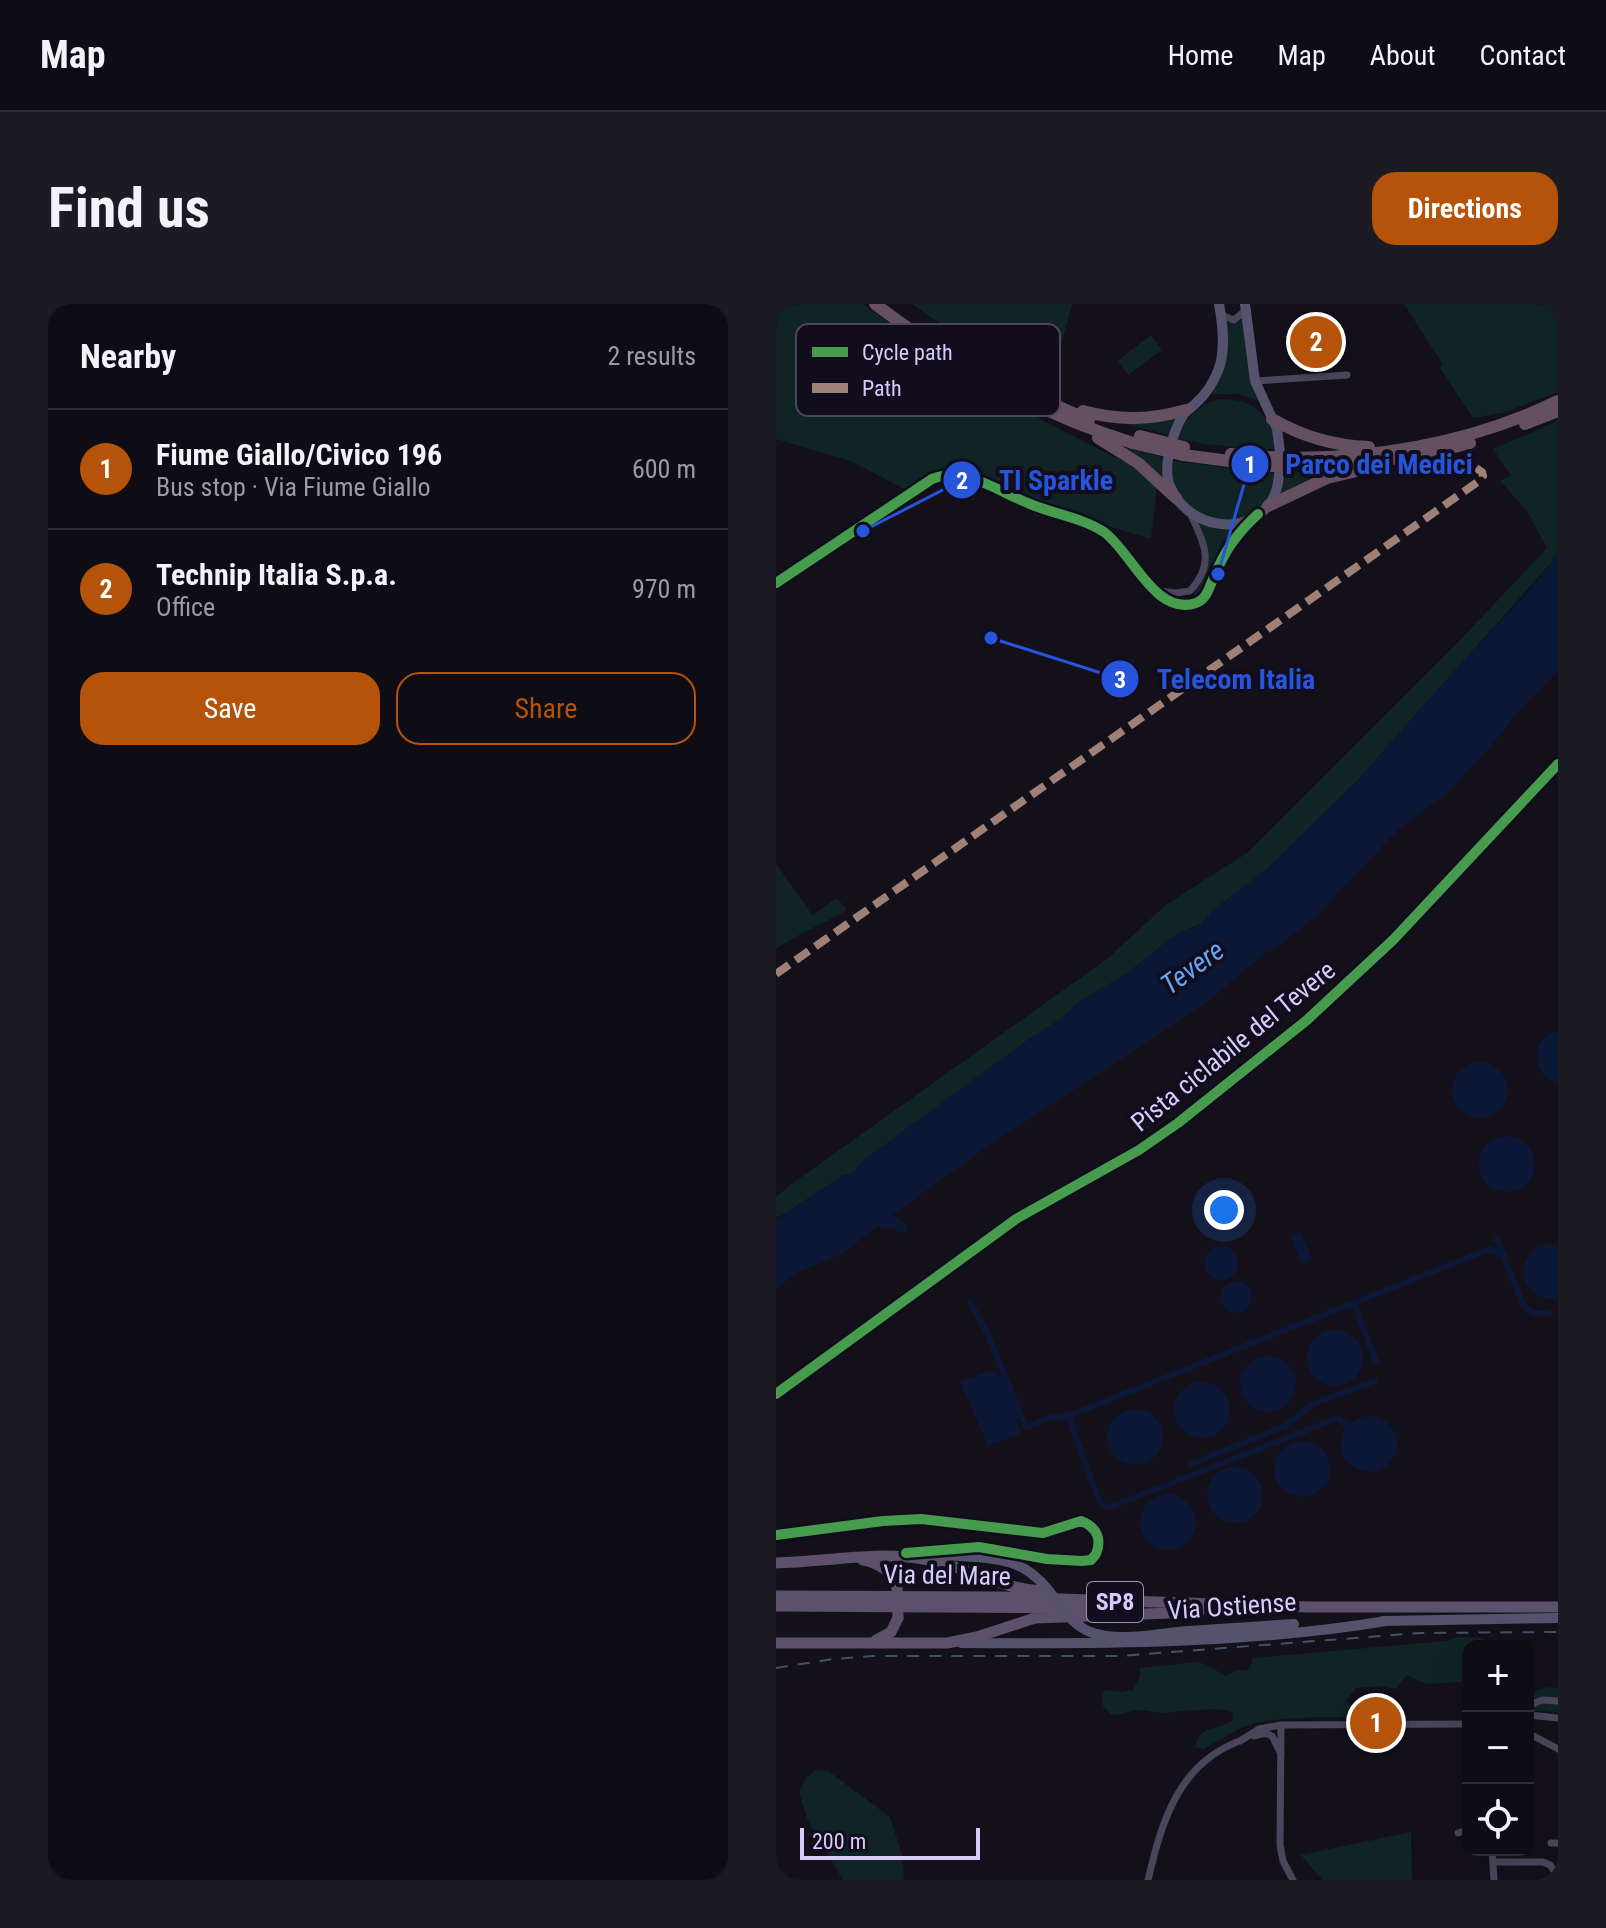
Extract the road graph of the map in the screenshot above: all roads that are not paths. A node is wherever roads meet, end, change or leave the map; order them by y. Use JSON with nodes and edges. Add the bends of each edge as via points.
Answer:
{"nodes":[{"id":1,"x":875,"y":304,"type":"edge"},
{"id":2,"x":889,"y":304,"type":"edge"},
{"id":3,"x":1246,"y":307,"type":"edge"},
{"id":4,"x":1220,"y":310,"type":"edge"},
{"id":5,"x":903,"y":324,"type":"edge"},
{"id":6,"x":917,"y":324,"type":"edge"},
{"id":7,"x":1347,"y":375,"type":"dead end"},
{"id":8,"x":1255,"y":381,"type":"junction"},
{"id":9,"x":1558,"y":401,"type":"edge"},
{"id":10,"x":1060,"y":405,"type":"edge"},
{"id":11,"x":1191,"y":407,"type":"junction"},
{"id":12,"x":1060,"y":408,"type":"edge"},
{"id":13,"x":1558,"y":411,"type":"edge"},
{"id":14,"x":1058,"y":416,"type":"edge"},
{"id":15,"x":1270,"y":416,"type":"junction"},
{"id":16,"x":1064,"y":419,"type":"junction"},
{"id":17,"x":1134,"y":439,"type":"junction"},
{"id":18,"x":1415,"y":452,"type":"junction"},
{"id":19,"x":1280,"y":460,"type":"junction"},
{"id":20,"x":1279,"y":474,"type":"dead end"},
{"id":21,"x":1176,"y":498,"type":"junction"},
{"id":22,"x":1263,"y":510,"type":"junction"},
{"id":23,"x":1191,"y":515,"type":"junction"},
{"id":24,"x":776,"y":583,"type":"edge"},
{"id":25,"x":1157,"y":590,"type":"junction"},
{"id":26,"x":1190,"y":591,"type":"junction"},
{"id":27,"x":1186,"y":604,"type":"junction"},
{"id":28,"x":776,"y":1535,"type":"edge"},
{"id":29,"x":956,"y":1552,"type":"junction"},
{"id":30,"x":880,"y":1555,"type":"junction"},
{"id":31,"x":857,"y":1559,"type":"junction"},
{"id":32,"x":776,"y":1563,"type":"edge"},
{"id":33,"x":776,"y":1596,"type":"edge"},
{"id":34,"x":1207,"y":1604,"type":"junction"},
{"id":35,"x":776,"y":1606,"type":"edge"},
{"id":36,"x":1309,"y":1607,"type":"junction"},
{"id":37,"x":1558,"y":1607,"type":"edge"},
{"id":38,"x":1219,"y":1611,"type":"junction"},
{"id":39,"x":1558,"y":1618,"type":"edge"},
{"id":40,"x":1386,"y":1621,"type":"junction"},
{"id":41,"x":776,"y":1643,"type":"edge"},
{"id":42,"x":864,"y":1643,"type":"junction"},
{"id":43,"x":947,"y":1643,"type":"junction"},
{"id":44,"x":1558,"y":1701,"type":"edge"},
{"id":45,"x":1534,"y":1703,"type":"edge"},
{"id":46,"x":1534,"y":1716,"type":"edge"},
{"id":47,"x":1558,"y":1718,"type":"edge"},
{"id":48,"x":1462,"y":1724,"type":"edge"},
{"id":49,"x":1281,"y":1725,"type":"junction"},
{"id":50,"x":1534,"y":1736,"type":"edge"},
{"id":51,"x":1240,"y":1741,"type":"junction"},
{"id":52,"x":1558,"y":1749,"type":"edge"},
{"id":53,"x":1281,"y":1754,"type":"junction"},
{"id":54,"x":1462,"y":1832,"type":"edge"},
{"id":55,"x":1458,"y":1833,"type":"dead end"},
{"id":56,"x":1492,"y":1856,"type":"edge"},
{"id":57,"x":1493,"y":1862,"type":"junction"},
{"id":58,"x":1557,"y":1877,"type":"edge"},
{"id":59,"x":1148,"y":1880,"type":"edge"},
{"id":60,"x":1293,"y":1880,"type":"edge"},
{"id":61,"x":1494,"y":1880,"type":"edge"}],
"edges":[{"from":1,"to":5,"type":"highway"},
{"from":2,"to":6,"type":"highway"},
{"from":3,"to":4,"type":"street","via":[[1234,320]]},
{"from":3,"to":8,"type":"main road"},
{"from":4,"to":11,"type":"main road","via":[[1221,361],[1213,382]]},
{"from":7,"to":8,"type":"street"},
{"from":8,"to":15,"type":"main road"},
{"from":9,"to":18,"type":"highway"},
{"from":10,"to":11,"type":"highway","via":[[1121,419]]},
{"from":11,"to":21,"type":"main road","via":[[1178,424],[1168,464],[1168,483]]},
{"from":12,"to":17,"type":"highway"},
{"from":13,"to":18,"type":"highway","via":[[1487,438]]},
{"from":14,"to":16,"type":"highway"},
{"from":15,"to":18,"type":"highway","via":[[1335,444]]},
{"from":15,"to":19,"type":"main road"},
{"from":16,"to":17,"type":"highway"},
{"from":16,"to":21,"type":"highway","via":[[1123,453]]},
{"from":17,"to":19,"type":"highway","bridge":true,"via":[[1184,451]]},
{"from":18,"to":19,"type":"highway"},
{"from":18,"to":22,"type":"highway","via":[[1327,478]]},
{"from":20,"to":22,"type":"main road","via":[[1275,495]]},
{"from":21,"to":23,"type":"main road"},
{"from":22,"to":23,"type":"main road","via":[[1225,526]]},
{"from":22,"to":27,"type":"street","via":[[1230,543],[1205,597]]},
{"from":23,"to":26,"type":"street","via":[[1207,559]]},
{"from":24,"to":25,"type":"street","via":[[945,475],[967,478],[1096,527]]},
{"from":25,"to":26,"type":"street"},
{"from":25,"to":27,"type":"street"},
{"from":26,"to":27,"type":"street"},
{"from":28,"to":29,"type":"street","via":[[921,1519],[1043,1533],[1081,1521],[1097,1533],[1098,1549],[1089,1561],[1001,1549]]},
{"from":29,"to":30,"type":"main road","name":"Via Ostiense"},
{"from":29,"to":40,"type":"main road","name":"Via Ostiense","bridge":true,"via":[[1024,1567],[1042,1581],[1073,1622],[1095,1633],[1124,1636]]},
{"from":30,"to":31,"type":"main road","name":"Via Ostiense"},
{"from":30,"to":34,"type":"main road","via":[[931,1560],[1023,1590]]},
{"from":31,"to":32,"type":"main road","name":"Via Ostiense"},
{"from":31,"to":42,"type":"main road","bridge":true,"via":[[885,1569],[897,1588],[898,1618],[888,1634]]},
{"from":33,"to":34,"type":"main road","name":"Via del Mare","number":"SP8"},
{"from":34,"to":36,"type":"main road","name":"Via del Mare","number":"SP8"},
{"from":35,"to":38,"type":"main road","name":"Via del Mare","number":"SP8"},
{"from":36,"to":37,"type":"main road","name":"Via del Mare","number":"SP8"},
{"from":36,"to":38,"type":"main road","name":"Via del Mare","number":"SP8"},
{"from":38,"to":43,"type":"main road","via":[[1035,1618]]},
{"from":39,"to":40,"type":"main road","name":"Via Ostiense"},
{"from":40,"to":43,"type":"main road","name":"Via Ostiense","via":[[1130,1642]]},
{"from":41,"to":42,"type":"main road","name":"Via Ostiense"},
{"from":42,"to":43,"type":"main road","name":"Via Ostiense"},
{"from":44,"to":45,"type":"street"},
{"from":46,"to":47,"type":"street"},
{"from":48,"to":49,"type":"street"},
{"from":49,"to":51,"type":"street","via":[[1259,1729]]},
{"from":49,"to":53,"type":"street"},
{"from":50,"to":52,"type":"street"},
{"from":51,"to":53,"type":"street","via":[[1268,1733]]},
{"from":51,"to":59,"type":"street","via":[[1204,1763],[1177,1794],[1164,1819]]},
{"from":53,"to":60,"type":"street","via":[[1280,1847]]},
{"from":54,"to":55,"type":"street"},
{"from":56,"to":57,"type":"street"},
{"from":57,"to":58,"type":"street","via":[[1543,1862]]},
{"from":57,"to":61,"type":"street"}]}
